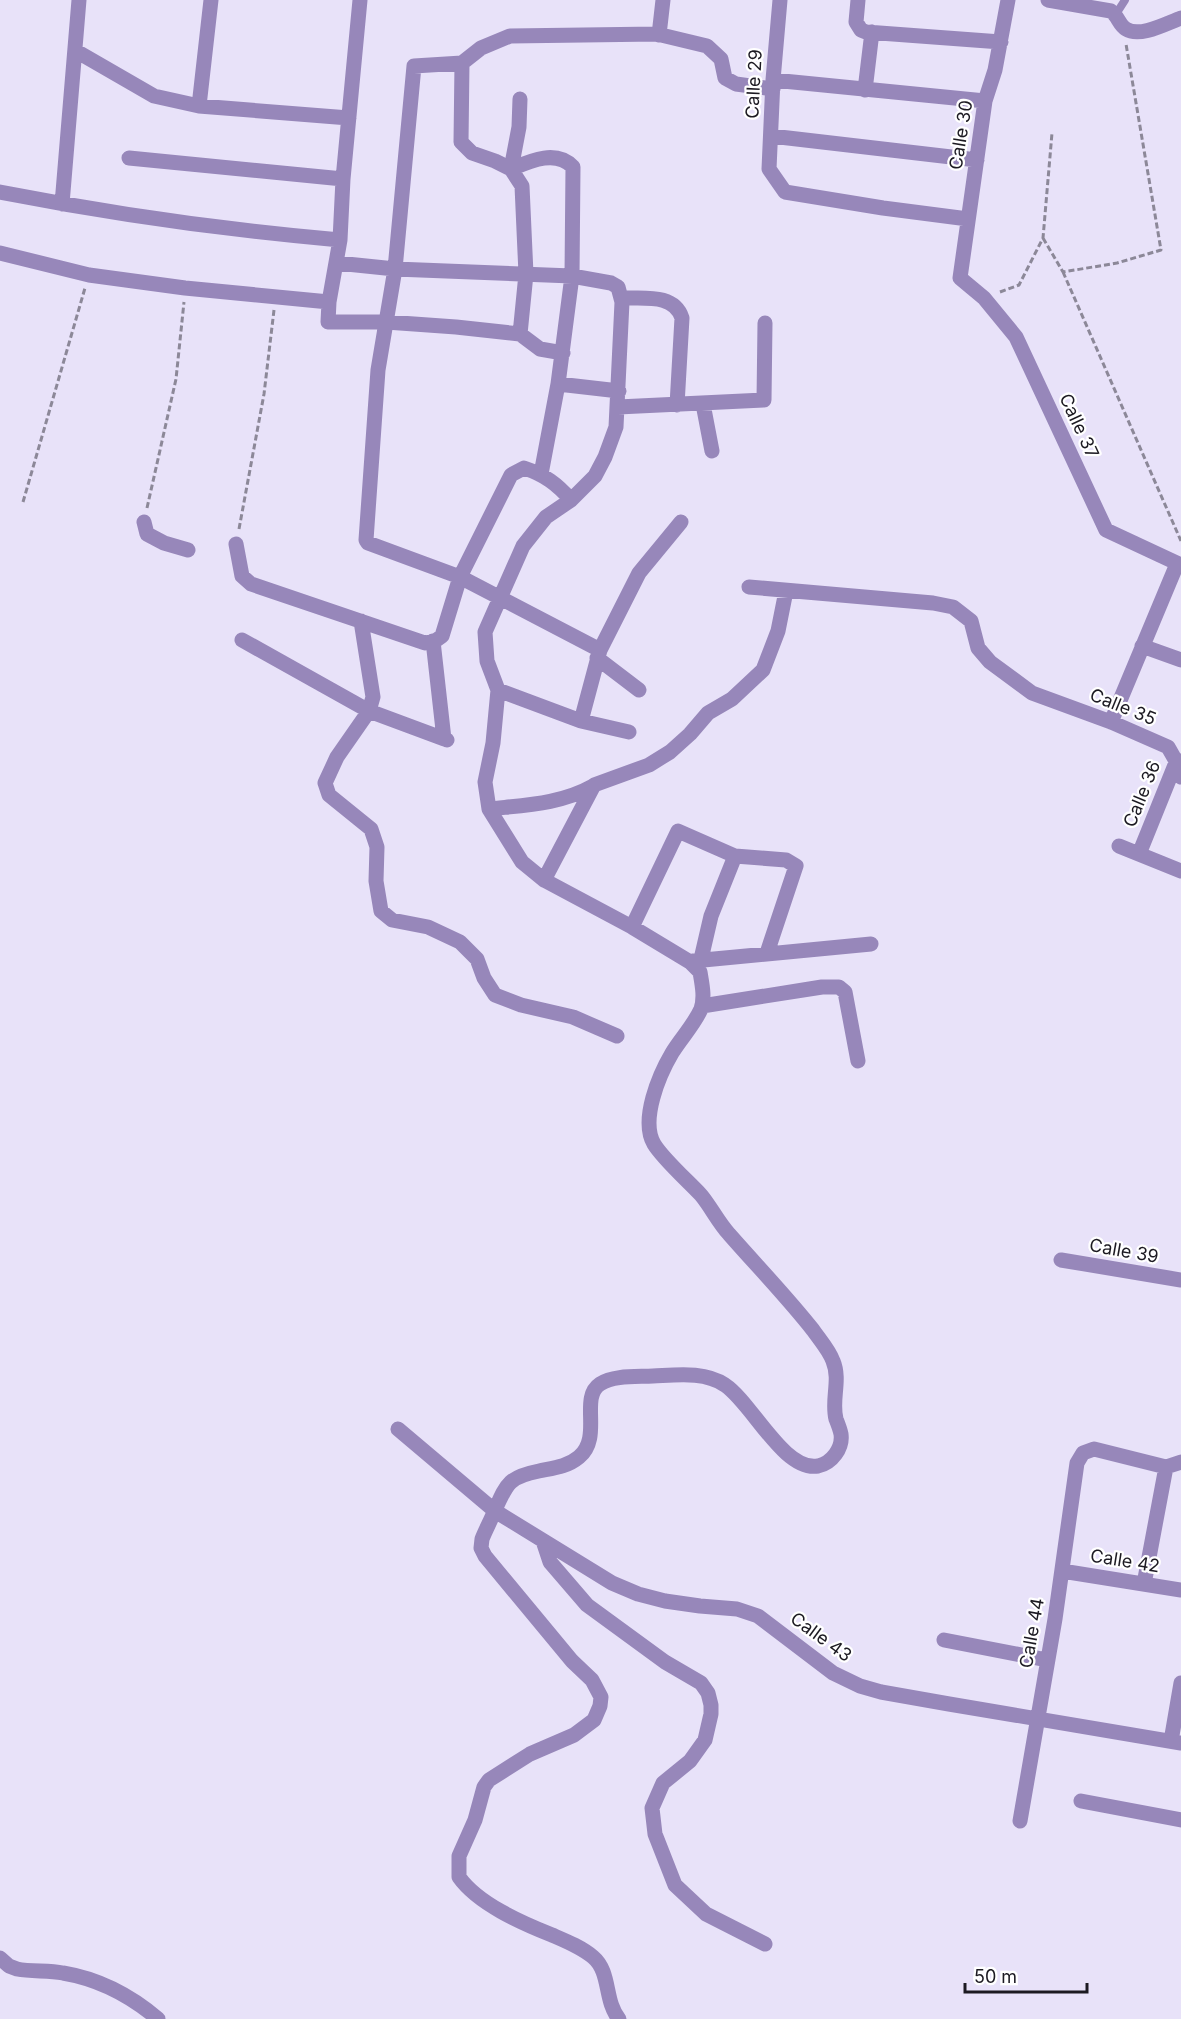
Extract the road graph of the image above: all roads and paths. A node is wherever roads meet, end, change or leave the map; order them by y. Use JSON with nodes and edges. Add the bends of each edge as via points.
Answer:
{"nodes":[{"id":1,"x":79,"y":0,"type":"edge"},
{"id":2,"x":212,"y":0,"type":"edge"},
{"id":3,"x":360,"y":0,"type":"edge"},
{"id":4,"x":663,"y":0,"type":"edge"},
{"id":5,"x":780,"y":0,"type":"edge"},
{"id":6,"x":858,"y":0,"type":"edge"},
{"id":7,"x":1008,"y":0,"type":"edge"},
{"id":8,"x":1048,"y":0,"type":"edge"},
{"id":9,"x":1125,"y":0,"type":"edge"},
{"id":10,"x":1181,"y":18,"type":"edge"},
{"id":11,"x":1120,"y":21,"type":"junction"},
{"id":12,"x":872,"y":32,"type":"junction"},
{"id":13,"x":659,"y":35,"type":"junction"},
{"id":14,"x":1001,"y":42,"type":"junction"},
{"id":15,"x":76,"y":51,"type":"junction"},
{"id":16,"x":462,"y":63,"type":"junction"},
{"id":17,"x":773,"y":85,"type":"junction"},
{"id":18,"x":865,"y":90,"type":"junction"},
{"id":19,"x":520,"y":99,"type":"dead end"},
{"id":20,"x":985,"y":101,"type":"junction"},
{"id":21,"x":199,"y":106,"type":"junction"},
{"id":22,"x":349,"y":118,"type":"junction"},
{"id":23,"x":1052,"y":133,"type":"dead end"},
{"id":24,"x":771,"y":136,"type":"junction"},
{"id":25,"x":129,"y":158,"type":"dead end"},
{"id":26,"x":977,"y":160,"type":"junction"},
{"id":27,"x":511,"y":170,"type":"junction"},
{"id":28,"x":343,"y":179,"type":"junction"},
{"id":29,"x":0,"y":192,"type":"edge"},
{"id":30,"x":62,"y":204,"type":"junction"},
{"id":31,"x":968,"y":219,"type":"junction"},
{"id":32,"x":1043,"y":238,"type":"junction"},
{"id":33,"x":340,"y":240,"type":"junction"},
{"id":34,"x":0,"y":253,"type":"edge"},
{"id":35,"x":337,"y":263,"type":"junction"},
{"id":36,"x":395,"y":269,"type":"junction"},
{"id":37,"x":1063,"y":272,"type":"junction"},
{"id":38,"x":526,"y":274,"type":"junction"},
{"id":39,"x":89,"y":275,"type":"junction"},
{"id":40,"x":572,"y":276,"type":"junction"},
{"id":41,"x":960,"y":278,"type":"joint"},
{"id":42,"x":185,"y":288,"type":"junction"},
{"id":43,"x":275,"y":296,"type":"junction"},
{"id":44,"x":622,"y":298,"type":"junction"},
{"id":45,"x":984,"y":298,"type":"junction"},
{"id":46,"x":329,"y":302,"type":"junction"},
{"id":47,"x":386,"y":322,"type":"junction"},
{"id":48,"x":765,"y":322,"type":"dead end"},
{"id":49,"x":520,"y":334,"type":"junction"},
{"id":50,"x":563,"y":353,"type":"junction"},
{"id":51,"x":558,"y":384,"type":"junction"},
{"id":52,"x":619,"y":391,"type":"junction"},
{"id":53,"x":704,"y":404,"type":"junction"},
{"id":54,"x":677,"y":405,"type":"junction"},
{"id":55,"x":618,"y":407,"type":"junction"},
{"id":56,"x":712,"y":451,"type":"dead end"},
{"id":57,"x":541,"y":474,"type":"junction"},
{"id":58,"x":571,"y":500,"type":"junction"},
{"id":59,"x":24,"y":502,"type":"dead end"},
{"id":60,"x":144,"y":522,"type":"joint"},
{"id":61,"x":681,"y":522,"type":"dead end"},
{"id":62,"x":1181,"y":541,"type":"edge"},
{"id":63,"x":236,"y":544,"type":"joint"},
{"id":64,"x":188,"y":550,"type":"dead end"},
{"id":65,"x":1179,"y":564,"type":"edge"},
{"id":66,"x":460,"y":577,"type":"junction"},
{"id":67,"x":749,"y":586,"type":"dead end"},
{"id":68,"x":786,"y":591,"type":"junction"},
{"id":69,"x":502,"y":599,"type":"junction"},
{"id":70,"x":361,"y":621,"type":"junction"},
{"id":71,"x":242,"y":640,"type":"dead end"},
{"id":72,"x":433,"y":641,"type":"junction"},
{"id":73,"x":1142,"y":646,"type":"junction"},
{"id":74,"x":598,"y":654,"type":"junction"},
{"id":75,"x":1181,"y":660,"type":"edge"},
{"id":76,"x":498,"y":690,"type":"junction"},
{"id":77,"x":639,"y":690,"type":"dead end"},
{"id":78,"x":369,"y":711,"type":"junction"},
{"id":79,"x":581,"y":721,"type":"junction"},
{"id":80,"x":1111,"y":722,"type":"junction"},
{"id":81,"x":629,"y":732,"type":"dead end"},
{"id":82,"x":1179,"y":755,"type":"edge"},
{"id":83,"x":1181,"y":777,"type":"edge"},
{"id":84,"x":594,"y":785,"type":"junction"},
{"id":85,"x":489,"y":808,"type":"junction"},
{"id":86,"x":1119,"y":846,"type":"dead end"},
{"id":87,"x":1139,"y":854,"type":"junction"},
{"id":88,"x":735,"y":856,"type":"junction"},
{"id":89,"x":1181,"y":871,"type":"edge"},
{"id":90,"x":544,"y":880,"type":"junction"},
{"id":91,"x":632,"y":927,"type":"junction"},
{"id":92,"x":871,"y":944,"type":"dead end"},
{"id":93,"x":767,"y":953,"type":"junction"},
{"id":94,"x":695,"y":961,"type":"junction"},
{"id":95,"x":702,"y":1006,"type":"junction"},
{"id":96,"x":617,"y":1036,"type":"dead end"},
{"id":97,"x":858,"y":1061,"type":"dead end"},
{"id":98,"x":1061,"y":1260,"type":"dead end"},
{"id":99,"x":1181,"y":1280,"type":"edge"},
{"id":100,"x":398,"y":1429,"type":"dead end"},
{"id":101,"x":1174,"y":1464,"type":"edge"},
{"id":102,"x":495,"y":1511,"type":"junction"},
{"id":103,"x":543,"y":1541,"type":"junction"},
{"id":104,"x":1062,"y":1571,"type":"junction"},
{"id":105,"x":1144,"y":1584,"type":"junction"},
{"id":106,"x":1181,"y":1590,"type":"edge"},
{"id":107,"x":944,"y":1640,"type":"dead end"},
{"id":108,"x":1047,"y":1660,"type":"junction"},
{"id":109,"x":1181,"y":1683,"type":"edge"},
{"id":110,"x":1038,"y":1719,"type":"junction"},
{"id":111,"x":1176,"y":1742,"type":"edge"},
{"id":112,"x":1081,"y":1801,"type":"dead end"},
{"id":113,"x":1181,"y":1820,"type":"edge"},
{"id":114,"x":1020,"y":1821,"type":"dead end"},
{"id":115,"x":765,"y":1944,"type":"dead end"},
{"id":116,"x":0,"y":1958,"type":"edge"},
{"id":117,"x":158,"y":2019,"type":"edge"},
{"id":118,"x":619,"y":2019,"type":"edge"}],
"edges":[{"from":1,"to":15,"type":"street"},
{"from":2,"to":21,"type":"street"},
{"from":3,"to":22,"type":"street"},
{"from":4,"to":13,"type":"street"},
{"from":5,"to":17,"type":"street","name":"Calle 29"},
{"from":6,"to":12,"type":"street","via":[[856,22],[861,30]]},
{"from":7,"to":14,"type":"street","name":"Calle 30"},
{"from":8,"to":11,"type":"street","via":[[1111,11]]},
{"from":9,"to":11,"type":"lane"},
{"from":10,"to":11,"type":"street","via":[[1138,32],[1132,32]]},
{"from":11,"to":37,"type":"path","via":[[1161,250],[1117,263]]},
{"from":12,"to":14,"type":"street"},
{"from":12,"to":18,"type":"street"},
{"from":13,"to":16,"type":"street","via":[[510,36],[481,48]]},
{"from":13,"to":17,"type":"street","via":[[707,46],[721,59],[725,78],[736,84]]},
{"from":14,"to":20,"type":"street","name":"Calle 30"},
{"from":15,"to":21,"type":"street","via":[[154,96]]},
{"from":15,"to":30,"type":"street"},
{"from":16,"to":27,"type":"street","via":[[461,142],[472,153]]},
{"from":16,"to":36,"type":"street","via":[[414,66]]},
{"from":17,"to":18,"type":"street"},
{"from":17,"to":24,"type":"street","name":"Calle 29"},
{"from":18,"to":20,"type":"street"},
{"from":19,"to":27,"type":"street"},
{"from":20,"to":26,"type":"street","name":"Calle 30"},
{"from":21,"to":22,"type":"street"},
{"from":22,"to":28,"type":"street"},
{"from":23,"to":32,"type":"path"},
{"from":24,"to":26,"type":"street"},
{"from":24,"to":31,"type":"street","name":"Calle 29","via":[[770,170],[785,192]]},
{"from":25,"to":28,"type":"street"},
{"from":26,"to":31,"type":"street","name":"Calle 30"},
{"from":27,"to":38,"type":"street","via":[[522,186]]},
{"from":27,"to":40,"type":"street","via":[[538,158],[558,158],[573,167]]},
{"from":28,"to":33,"type":"street"},
{"from":29,"to":30,"type":"street"},
{"from":30,"to":33,"type":"street","via":[[249,232]]},
{"from":31,"to":41,"type":"street","name":"Calle 30"},
{"from":32,"to":37,"type":"path"},
{"from":32,"to":45,"type":"path","via":[[1018,285]]},
{"from":33,"to":35,"type":"street"},
{"from":34,"to":39,"type":"street"},
{"from":35,"to":36,"type":"street"},
{"from":35,"to":46,"type":"street"},
{"from":36,"to":38,"type":"street"},
{"from":36,"to":47,"type":"street"},
{"from":37,"to":62,"type":"path"},
{"from":38,"to":40,"type":"street"},
{"from":38,"to":49,"type":"street"},
{"from":39,"to":42,"type":"street"},
{"from":39,"to":59,"type":"path"},
{"from":40,"to":44,"type":"street","via":[[611,283],[618,287]]},
{"from":40,"to":50,"type":"street"},
{"from":41,"to":45,"type":"street","name":"Calle 37"},
{"from":42,"to":43,"type":"street"},
{"from":42,"to":60,"type":"path","via":[[176,379]]},
{"from":43,"to":46,"type":"street"},
{"from":43,"to":63,"type":"path","via":[[264,394]]},
{"from":44,"to":52,"type":"street"},
{"from":44,"to":54,"type":"street","via":[[665,299],[680,310]]},
{"from":45,"to":65,"type":"street","name":"Calle 37","via":[[1016,337],[1106,530]]},
{"from":46,"to":47,"type":"street","via":[[328,322]]},
{"from":47,"to":49,"type":"street"},
{"from":47,"to":66,"type":"street","via":[[378,370],[366,540]]},
{"from":48,"to":53,"type":"street","via":[[764,400]]},
{"from":49,"to":50,"type":"street","via":[[540,349]]},
{"from":50,"to":51,"type":"street"},
{"from":51,"to":52,"type":"street"},
{"from":51,"to":57,"type":"street"},
{"from":52,"to":55,"type":"street"},
{"from":53,"to":54,"type":"street"},
{"from":53,"to":56,"type":"street"},
{"from":54,"to":55,"type":"street"},
{"from":55,"to":58,"type":"street","via":[[616,427],[605,457],[595,476]]},
{"from":57,"to":58,"type":"street"},
{"from":57,"to":66,"type":"street","via":[[524,468],[511,475]]},
{"from":58,"to":69,"type":"street","via":[[546,517],[523,546]]},
{"from":60,"to":64,"type":"street","via":[[147,534]]},
{"from":61,"to":74,"type":"street","via":[[639,573]]},
{"from":63,"to":70,"type":"street","via":[[242,576],[251,584]]},
{"from":65,"to":73,"type":"street"},
{"from":66,"to":69,"type":"street"},
{"from":66,"to":72,"type":"street","via":[[442,636]]},
{"from":67,"to":68,"type":"street","name":"Calle 35"},
{"from":68,"to":80,"type":"street","name":"Calle 35","via":[[953,607],[971,621],[978,648],[990,662],[1032,693]]},
{"from":68,"to":84,"type":"street","via":[[778,631],[763,670],[732,699],[708,713],[670,752],[649,765]]},
{"from":69,"to":74,"type":"street"},
{"from":69,"to":76,"type":"street","via":[[485,632],[488,661]]},
{"from":70,"to":72,"type":"street","via":[[425,642]]},
{"from":70,"to":78,"type":"street","via":[[373,697]]},
{"from":71,"to":78,"type":"street"},
{"from":72,"to":78,"type":"street","via":[[446,740]]},
{"from":73,"to":75,"type":"street"},
{"from":73,"to":80,"type":"street"},
{"from":74,"to":77,"type":"street"},
{"from":74,"to":79,"type":"street"},
{"from":76,"to":79,"type":"street"},
{"from":76,"to":85,"type":"street","via":[[485,782]]},
{"from":78,"to":96,"type":"street","via":[[337,757],[325,783],[329,795],[371,829],[377,847],[376,881],[381,910],[392,920],[428,927],[460,942],[477,959],[495,995],[573,1017]]},
{"from":79,"to":81,"type":"street"},
{"from":80,"to":82,"type":"street","name":"Calle 35"},
{"from":82,"to":83,"type":"street","name":"Calle 35"},
{"from":82,"to":87,"type":"street","name":"Calle 36"},
{"from":84,"to":85,"type":"street","via":[[566,798]]},
{"from":84,"to":90,"type":"street"},
{"from":85,"to":90,"type":"street","via":[[522,862]]},
{"from":86,"to":87,"type":"street"},
{"from":87,"to":89,"type":"street"},
{"from":88,"to":91,"type":"street","via":[[678,831]]},
{"from":88,"to":93,"type":"street","via":[[786,860],[796,866]]},
{"from":88,"to":94,"type":"street"},
{"from":90,"to":91,"type":"street"},
{"from":91,"to":94,"type":"street"},
{"from":92,"to":93,"type":"street"},
{"from":93,"to":94,"type":"street"},
{"from":94,"to":95,"type":"street","via":[[700,972]]},
{"from":95,"to":97,"type":"street","via":[[839,987],[845,992]]},
{"from":95,"to":102,"type":"street","via":[[671,1055],[655,1091],[649,1130],[654,1144],[704,1198],[725,1230],[799,1312],[829,1352],[836,1371],[834,1408],[841,1432],[839,1449],[819,1466],[804,1466],[792,1459],[725,1384],[706,1376],[623,1378],[604,1382],[593,1391],[591,1436],[581,1456],[559,1468],[514,1478]]},
{"from":98,"to":99,"type":"street","name":"Calle 39"},
{"from":100,"to":102,"type":"street","name":"Calle 43"},
{"from":101,"to":104,"type":"street","name":"Calle 44","via":[[1094,1449],[1083,1453],[1077,1463]]},
{"from":101,"to":105,"type":"street"},
{"from":102,"to":103,"type":"street","name":"Calle 43"},
{"from":102,"to":118,"type":"street","via":[[482,1539],[485,1556],[592,1680],[601,1697],[594,1720],[583,1729],[530,1754],[489,1780],[459,1856],[459,1877],[474,1895],[595,1958]]},
{"from":103,"to":110,"type":"street","name":"Calle 43","via":[[612,1583],[638,1594],[737,1609],[758,1616],[833,1673],[860,1686]]},
{"from":103,"to":115,"type":"street","via":[[549,1562],[587,1605],[700,1683],[708,1693],[711,1714],[705,1740],[690,1761],[663,1783],[652,1808],[655,1834],[675,1885],[706,1914]]},
{"from":104,"to":105,"type":"street","name":"Calle 42"},
{"from":104,"to":108,"type":"street","name":"Calle 44"},
{"from":105,"to":106,"type":"street","name":"Calle 42"},
{"from":107,"to":108,"type":"street"},
{"from":108,"to":110,"type":"street","name":"Calle 44"},
{"from":109,"to":111,"type":"street"},
{"from":110,"to":111,"type":"street","name":"Calle 43"},
{"from":110,"to":114,"type":"street","name":"Calle 44"},
{"from":112,"to":113,"type":"street"},
{"from":116,"to":117,"type":"street","via":[[17,1969],[65,1973],[95,1982],[134,2000]]}]}
